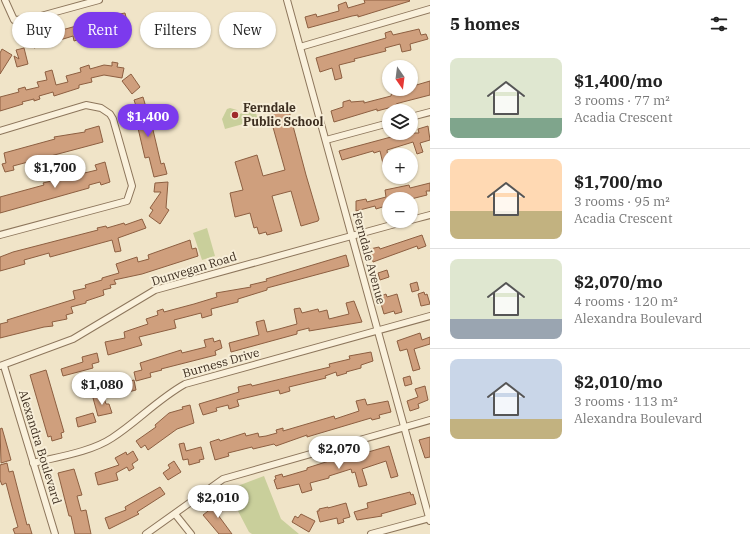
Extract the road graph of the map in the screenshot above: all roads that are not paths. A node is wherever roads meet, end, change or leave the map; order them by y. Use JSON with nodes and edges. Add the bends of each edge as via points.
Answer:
{"nodes":[{"id":1,"x":5,"y":0,"type":"edge"},
{"id":2,"x":99,"y":0,"type":"edge"},
{"id":3,"x":287,"y":0,"type":"edge"},
{"id":4,"x":430,"y":10,"type":"edge"},
{"id":5,"x":300,"y":47,"type":"junction"},
{"id":6,"x":430,"y":112,"type":"edge"},
{"id":7,"x":418,"y":115,"type":"edge"},
{"id":8,"x":382,"y":125,"type":"edge"},
{"id":9,"x":0,"y":131,"type":"edge"},
{"id":10,"x":326,"y":140,"type":"junction"},
{"id":11,"x":430,"y":215,"type":"edge"},
{"id":12,"x":418,"y":218,"type":"edge"},
{"id":13,"x":382,"y":227,"type":"edge"},
{"id":14,"x":0,"y":235,"type":"edge"},
{"id":15,"x":352,"y":235,"type":"junction"},
{"id":16,"x":430,"y":316,"type":"edge"},
{"id":17,"x":378,"y":330,"type":"junction"},
{"id":18,"x":2,"y":366,"type":"edge"},
{"id":19,"x":430,"y":420,"type":"edge"},
{"id":20,"x":404,"y":427,"type":"junction"},
{"id":21,"x":33,"y":463,"type":"junction"},
{"id":22,"x":175,"y":514,"type":"junction"},
{"id":23,"x":430,"y":520,"type":"edge"},
{"id":24,"x":55,"y":534,"type":"edge"},
{"id":25,"x":146,"y":534,"type":"edge"},
{"id":26,"x":191,"y":534,"type":"edge"},
{"id":27,"x":372,"y":534,"type":"edge"}],
"edges":[{"from":1,"to":2,"type":"street","via":[[14,20],[30,20]]},
{"from":3,"to":5,"type":"street","name":"Ferndale Avenue"},
{"from":4,"to":5,"type":"street"},
{"from":5,"to":10,"type":"street","name":"Ferndale Avenue"},
{"from":6,"to":7,"type":"street"},
{"from":8,"to":10,"type":"street"},
{"from":9,"to":14,"type":"street","via":[[86,105],[101,108],[110,114],[113,120],[132,186],[127,201]]},
{"from":10,"to":15,"type":"street","name":"Ferndale Avenue"},
{"from":11,"to":12,"type":"street"},
{"from":13,"to":15,"type":"street","name":"Dunvegan Road"},
{"from":15,"to":17,"type":"street","name":"Ferndale Avenue"},
{"from":15,"to":18,"type":"street","name":"Dunvegan Road","via":[[155,290],[73,339]]},
{"from":16,"to":17,"type":"street","name":"Burness Drive"},
{"from":17,"to":20,"type":"street","name":"Ferndale Avenue"},
{"from":17,"to":21,"type":"street","name":"Burness Drive","via":[[185,384],[171,391],[111,439]]},
{"from":18,"to":21,"type":"street","name":"Alexandra Boulevard"},
{"from":19,"to":20,"type":"street"},
{"from":20,"to":22,"type":"street","via":[[223,479]]},
{"from":20,"to":23,"type":"street","name":"Ferndale Avenue"},
{"from":21,"to":24,"type":"street","name":"Alexandra Boulevard"},
{"from":22,"to":25,"type":"street"},
{"from":22,"to":26,"type":"street"},
{"from":23,"to":27,"type":"street"}]}
